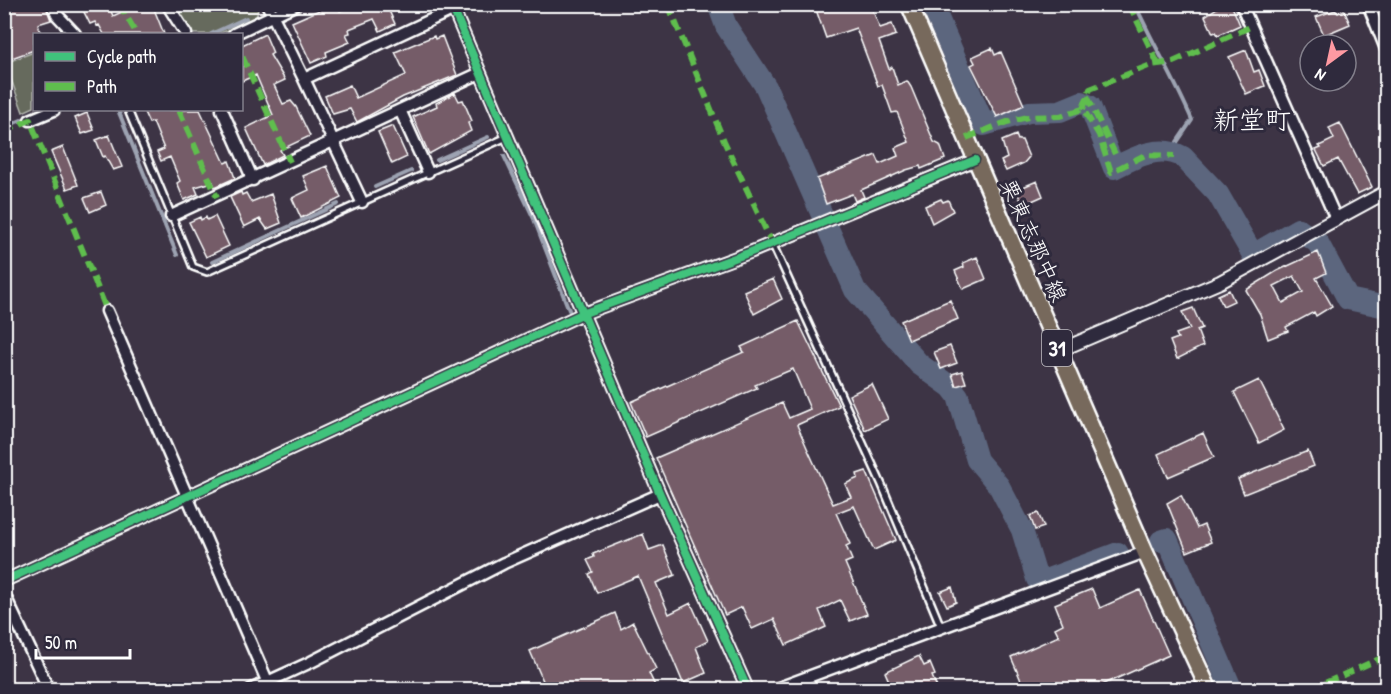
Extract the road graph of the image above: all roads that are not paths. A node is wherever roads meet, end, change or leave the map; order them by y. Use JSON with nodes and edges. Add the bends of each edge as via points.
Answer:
{"nodes":[{"id":1,"x":52,"y":4,"type":"edge"},
{"id":2,"x":167,"y":4,"type":"edge"},
{"id":3,"x":267,"y":4,"type":"edge"},
{"id":4,"x":297,"y":4,"type":"edge"},
{"id":5,"x":465,"y":4,"type":"edge"},
{"id":6,"x":909,"y":4,"type":"edge"},
{"id":7,"x":1241,"y":4,"type":"edge"},
{"id":8,"x":1368,"y":4,"type":"edge"},
{"id":9,"x":452,"y":7,"type":"edge"},
{"id":10,"x":274,"y":16,"type":"junction"},
{"id":11,"x":74,"y":33,"type":"edge"},
{"id":12,"x":185,"y":33,"type":"edge"},
{"id":13,"x":236,"y":33,"type":"edge"},
{"id":14,"x":1386,"y":50,"type":"edge"},
{"id":15,"x":480,"y":73,"type":"junction"},
{"id":16,"x":304,"y":79,"type":"junction"},
{"id":17,"x":400,"y":110,"type":"junction"},
{"id":18,"x":52,"y":111,"type":"edge"},
{"id":19,"x":128,"y":111,"type":"edge"},
{"id":20,"x":222,"y":111,"type":"edge"},
{"id":21,"x":30,"y":120,"type":"dead end"},
{"id":22,"x":507,"y":137,"type":"junction"},
{"id":23,"x":333,"y":141,"type":"junction"},
{"id":24,"x":975,"y":160,"type":"junction"},
{"id":25,"x":428,"y":172,"type":"junction"},
{"id":26,"x":254,"y":180,"type":"junction"},
{"id":27,"x":1386,"y":192,"type":"edge"},
{"id":28,"x":362,"y":201,"type":"junction"},
{"id":29,"x":171,"y":216,"type":"junction"},
{"id":30,"x":1336,"y":219,"type":"junction"},
{"id":31,"x":772,"y":243,"type":"junction"},
{"id":32,"x":107,"y":311,"type":"dead end"},
{"id":33,"x":582,"y":314,"type":"junction"},
{"id":34,"x":1058,"y":351,"type":"junction"},
{"id":35,"x":660,"y":494,"type":"junction"},
{"id":36,"x":187,"y":499,"type":"junction"},
{"id":37,"x":1145,"y":552,"type":"junction"},
{"id":38,"x":4,"y":581,"type":"edge"},
{"id":39,"x":4,"y":594,"type":"edge"},
{"id":40,"x":941,"y":629,"type":"junction"},
{"id":41,"x":269,"y":685,"type":"edge"},
{"id":42,"x":49,"y":690,"type":"edge"},
{"id":43,"x":250,"y":690,"type":"edge"},
{"id":44,"x":748,"y":690,"type":"edge"},
{"id":45,"x":773,"y":690,"type":"edge"},
{"id":46,"x":1209,"y":690,"type":"edge"}],
"edges":[{"from":1,"to":11,"type":"street"},
{"from":2,"to":12,"type":"street"},
{"from":3,"to":10,"type":"street"},
{"from":4,"to":10,"type":"street"},
{"from":5,"to":9,"type":"street"},
{"from":6,"to":24,"type":"main road","name":"栗東志那中線","number":"31"},
{"from":7,"to":30,"type":"street"},
{"from":8,"to":14,"type":"street"},
{"from":9,"to":15,"type":"street"},
{"from":9,"to":16,"type":"street"},
{"from":10,"to":13,"type":"street"},
{"from":10,"to":16,"type":"street"},
{"from":15,"to":17,"type":"street"},
{"from":15,"to":22,"type":"street"},
{"from":16,"to":23,"type":"street"},
{"from":17,"to":23,"type":"street"},
{"from":17,"to":25,"type":"street"},
{"from":18,"to":21,"type":"street"},
{"from":19,"to":29,"type":"lane"},
{"from":20,"to":26,"type":"street"},
{"from":22,"to":25,"type":"lane"},
{"from":22,"to":33,"type":"street"},
{"from":23,"to":26,"type":"street"},
{"from":23,"to":28,"type":"street"},
{"from":24,"to":31,"type":"street"},
{"from":24,"to":34,"type":"main road","name":"栗東志那中線","number":"31"},
{"from":25,"to":28,"type":"lane"},
{"from":26,"to":29,"type":"street"},
{"from":27,"to":30,"type":"street"},
{"from":28,"to":29,"type":"lane","via":[[207,272],[193,267]]},
{"from":30,"to":34,"type":"street","via":[[1220,282]]},
{"from":31,"to":33,"type":"street"},
{"from":31,"to":40,"type":"lane","via":[[882,485]]},
{"from":32,"to":36,"type":"street"},
{"from":33,"to":35,"type":"street"},
{"from":33,"to":36,"type":"street"},
{"from":34,"to":37,"type":"main road","name":"栗東志那中線","number":"31"},
{"from":35,"to":41,"type":"street","via":[[504,563]]},
{"from":35,"to":44,"type":"street"},
{"from":36,"to":38,"type":"street"},
{"from":36,"to":41,"type":"street"},
{"from":37,"to":40,"type":"street"},
{"from":37,"to":46,"type":"main road","name":"栗東志那中線","number":"31"},
{"from":39,"to":42,"type":"street"},
{"from":40,"to":45,"type":"street"},
{"from":41,"to":43,"type":"street"}]}
